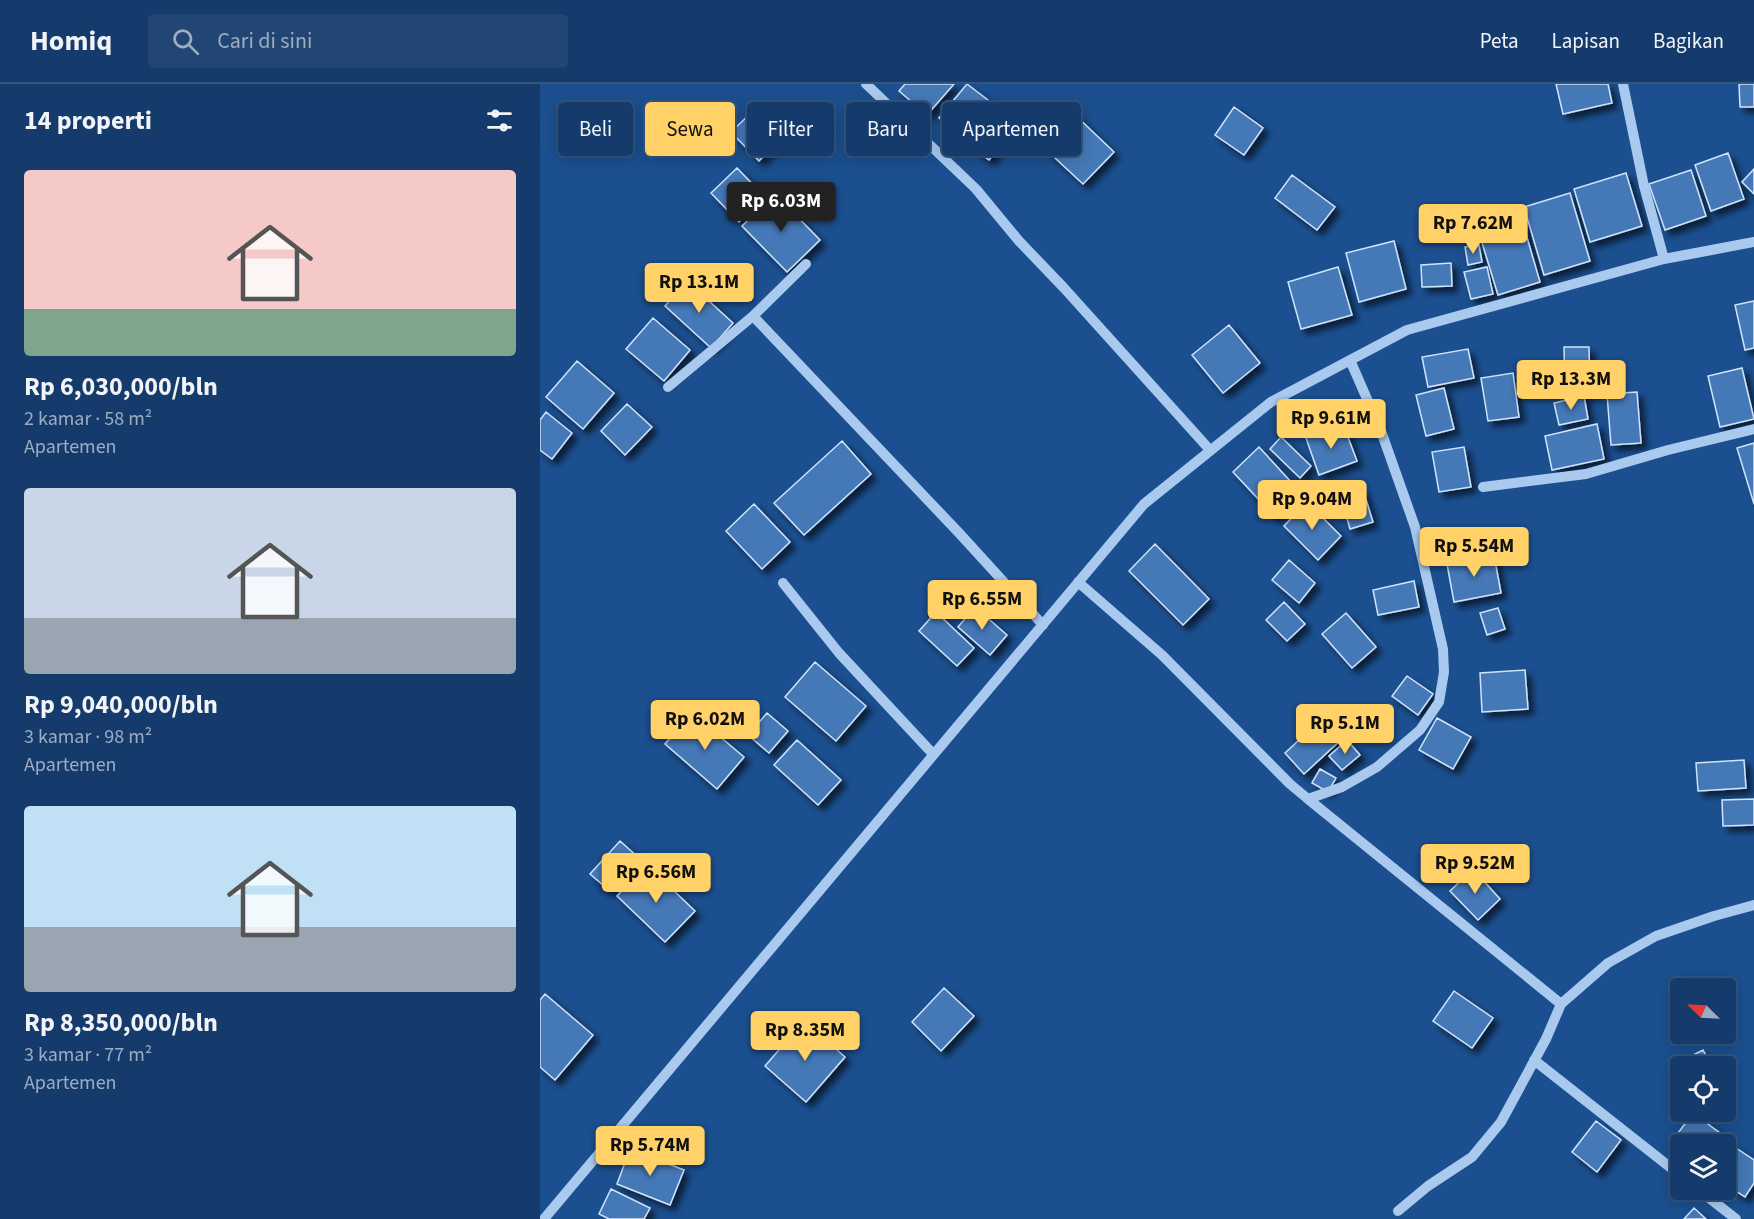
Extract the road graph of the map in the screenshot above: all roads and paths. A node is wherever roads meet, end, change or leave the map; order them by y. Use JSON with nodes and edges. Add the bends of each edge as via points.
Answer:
{"nodes":[{"id":1,"x":866,"y":84,"type":"edge"},
{"id":2,"x":1623,"y":84,"type":"edge"},
{"id":3,"x":1754,"y":242,"type":"edge"},
{"id":4,"x":1664,"y":259,"type":"junction"},
{"id":5,"x":806,"y":264,"type":"dead end"},
{"id":6,"x":753,"y":316,"type":"junction"},
{"id":7,"x":1350,"y":360,"type":"junction"},
{"id":8,"x":668,"y":387,"type":"dead end"},
{"id":9,"x":1754,"y":429,"type":"edge"},
{"id":10,"x":1210,"y":450,"type":"junction"},
{"id":11,"x":1483,"y":487,"type":"dead end"},
{"id":12,"x":1078,"y":582,"type":"junction"},
{"id":13,"x":783,"y":583,"type":"dead end"},
{"id":14,"x":1043,"y":625,"type":"junction"},
{"id":15,"x":933,"y":754,"type":"junction"},
{"id":16,"x":1308,"y":799,"type":"junction"},
{"id":17,"x":1754,"y":905,"type":"edge"},
{"id":18,"x":1561,"y":1004,"type":"junction"},
{"id":19,"x":1534,"y":1059,"type":"junction"},
{"id":20,"x":1670,"y":1167,"type":"edge"},
{"id":21,"x":1712,"y":1200,"type":"edge"},
{"id":22,"x":1398,"y":1211,"type":"dead end"},
{"id":23,"x":544,"y":1219,"type":"edge"},
{"id":24,"x":1736,"y":1219,"type":"edge"}],
"edges":[{"from":1,"to":10,"type":"street","via":[[976,189]]},
{"from":2,"to":4,"type":"street"},
{"from":3,"to":4,"type":"street"},
{"from":4,"to":7,"type":"street","via":[[1407,330]]},
{"from":5,"to":6,"type":"street"},
{"from":6,"to":8,"type":"street"},
{"from":6,"to":14,"type":"street"},
{"from":7,"to":10,"type":"street","via":[[1271,402]]},
{"from":7,"to":16,"type":"street","via":[[1381,431],[1415,527],[1443,649],[1444,672],[1440,702],[1420,730],[1377,767],[1342,787]]},
{"from":9,"to":11,"type":"street","via":[[1586,474]]},
{"from":10,"to":12,"type":"street","via":[[1144,504]]},
{"from":12,"to":14,"type":"street"},
{"from":12,"to":16,"type":"street","via":[[1162,655]]},
{"from":13,"to":15,"type":"street","via":[[839,653]]},
{"from":14,"to":15,"type":"street"},
{"from":15,"to":23,"type":"street"},
{"from":16,"to":18,"type":"street"},
{"from":17,"to":18,"type":"street","via":[[1656,936],[1608,963]]},
{"from":18,"to":19,"type":"street"},
{"from":19,"to":20,"type":"street"},
{"from":19,"to":22,"type":"street","via":[[1501,1122],[1472,1157]]},
{"from":21,"to":24,"type":"street"}]}
